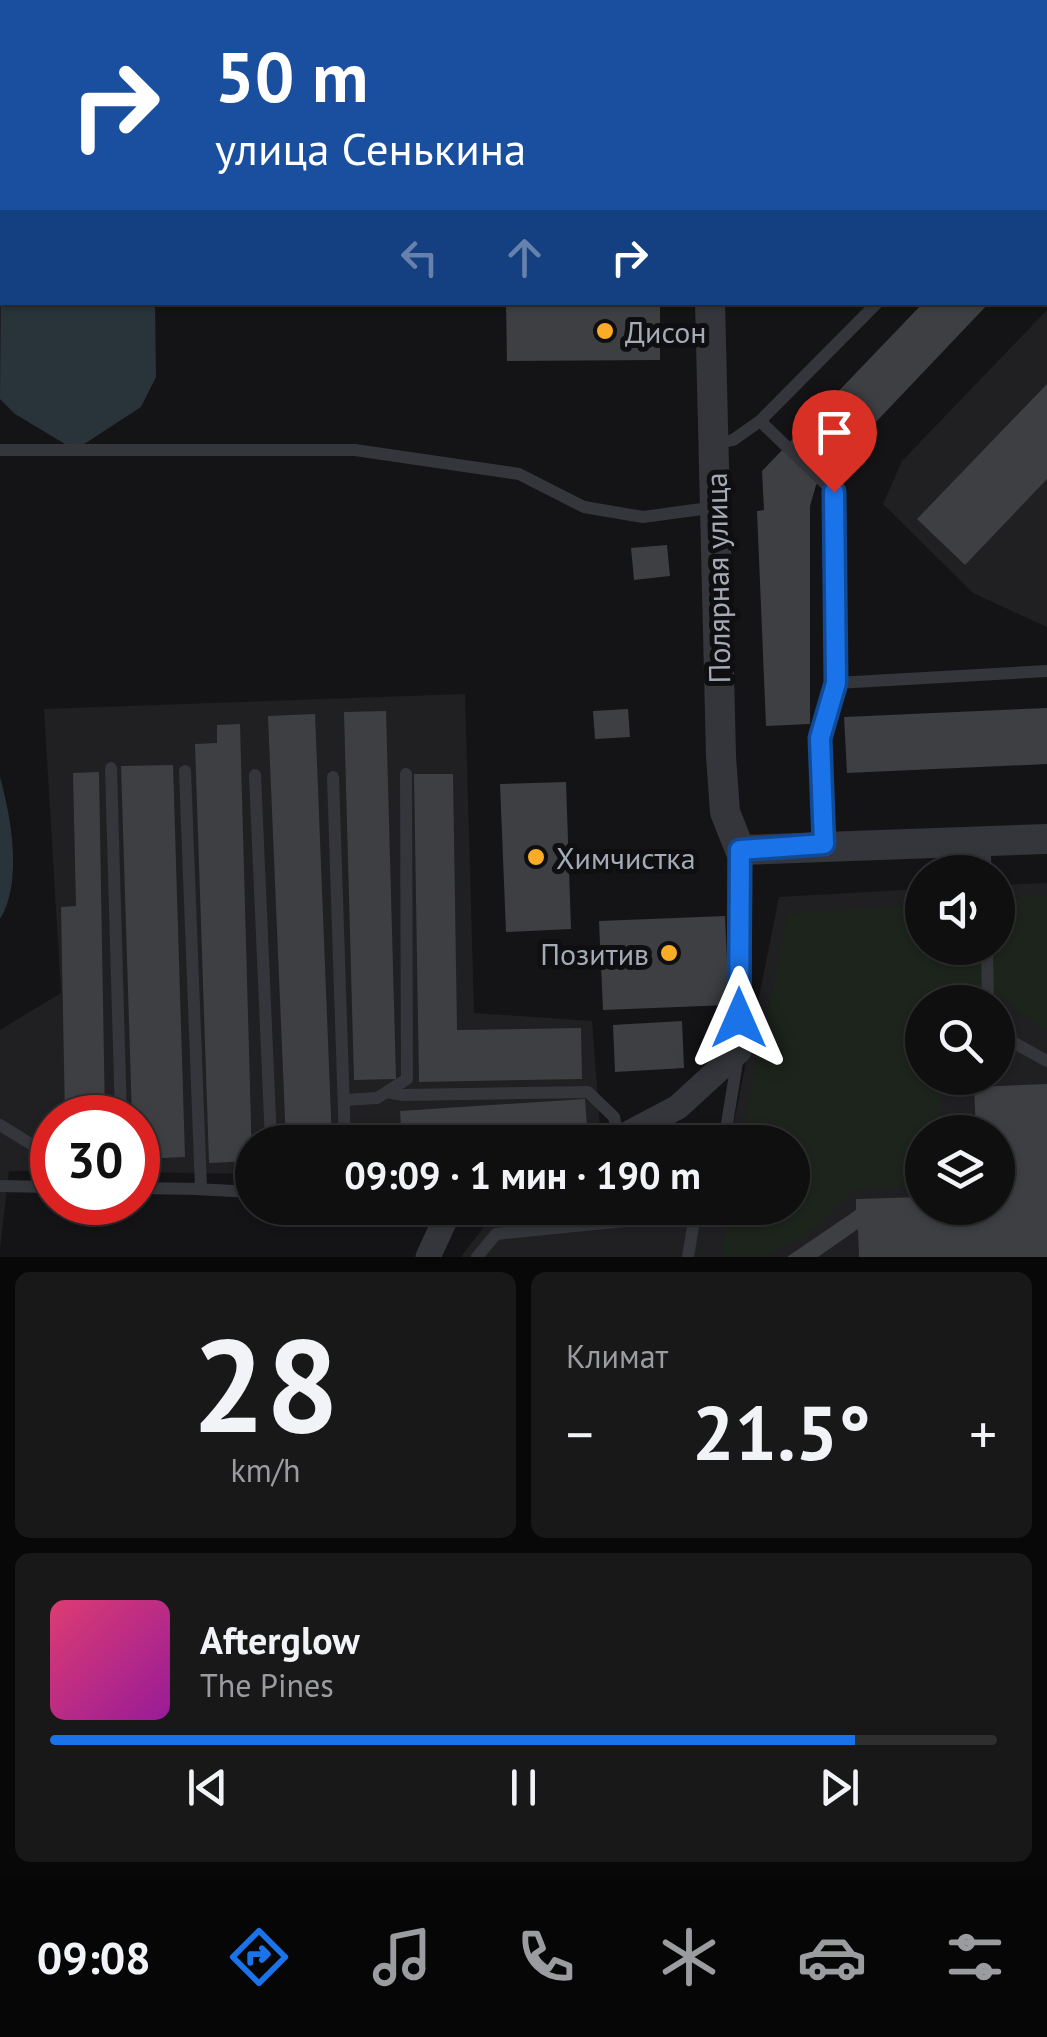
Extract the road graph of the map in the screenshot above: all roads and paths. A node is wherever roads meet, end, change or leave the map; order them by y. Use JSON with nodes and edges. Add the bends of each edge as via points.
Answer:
{"nodes":[{"id":1,"x":710,"y":305,"type":"edge"},
{"id":2,"x":875,"y":305,"type":"edge"},
{"id":3,"x":760,"y":420,"type":"junction"},
{"id":4,"x":714,"y":444,"type":"junction"},
{"id":5,"x":0,"y":450,"type":"edge"},
{"id":6,"x":716,"y":506,"type":"junction"},
{"id":7,"x":1047,"y":671,"type":"edge"},
{"id":8,"x":836,"y":683,"type":"junction"},
{"id":9,"x":111,"y":768,"type":"dead end"},
{"id":10,"x":185,"y":772,"type":"dead end"},
{"id":11,"x":406,"y":774,"type":"dead end"},
{"id":12,"x":255,"y":775,"type":"dead end"},
{"id":13,"x":333,"y":778,"type":"dead end"},
{"id":14,"x":985,"y":839,"type":"junction"},
{"id":15,"x":1047,"y":839,"type":"edge"},
{"id":16,"x":824,"y":844,"type":"junction"},
{"id":17,"x":740,"y":850,"type":"junction"},
{"id":18,"x":985,"y":855,"type":"edge"},
{"id":19,"x":1015,"y":1043,"type":"edge"},
{"id":20,"x":739,"y":1052,"type":"junction"},
{"id":21,"x":1047,"y":1061,"type":"edge"},
{"id":22,"x":387,"y":1092,"type":"junction"},
{"id":23,"x":120,"y":1095,"type":"edge"},
{"id":24,"x":344,"y":1100,"type":"junction"},
{"id":25,"x":0,"y":1124,"type":"edge"},
{"id":26,"x":270,"y":1125,"type":"edge"},
{"id":27,"x":345,"y":1125,"type":"edge"},
{"id":28,"x":615,"y":1125,"type":"edge"},
{"id":29,"x":646,"y":1125,"type":"edge"},
{"id":30,"x":727,"y":1125,"type":"edge"},
{"id":31,"x":30,"y":1142,"type":"edge"},
{"id":32,"x":0,"y":1186,"type":"edge"},
{"id":33,"x":30,"y":1186,"type":"edge"},
{"id":34,"x":160,"y":1188,"type":"edge"},
{"id":35,"x":201,"y":1189,"type":"junction"},
{"id":36,"x":235,"y":1191,"type":"edge"},
{"id":37,"x":439,"y":1225,"type":"edge"},
{"id":38,"x":575,"y":1225,"type":"edge"},
{"id":39,"x":694,"y":1225,"type":"edge"},
{"id":40,"x":428,"y":1257,"type":"edge"},
{"id":41,"x":477,"y":1257,"type":"edge"},
{"id":42,"x":688,"y":1257,"type":"edge"}],
"edges":[{"from":1,"to":4,"type":"street","name":"Полярная улица"},
{"from":2,"to":3,"type":"lane"},
{"from":3,"to":4,"type":"lane","via":[[733,440]]},
{"from":3,"to":8,"type":"lane","via":[[834,492]]},
{"from":4,"to":6,"type":"street","name":"Полярная улица"},
{"from":5,"to":6,"type":"lane","via":[[356,450],[519,474],[584,507],[614,512],[643,516]]},
{"from":6,"to":17,"type":"street","name":"Полярная улица","via":[[725,812]]},
{"from":7,"to":8,"type":"lane"},
{"from":8,"to":16,"type":"lane","via":[[820,738]]},
{"from":9,"to":23,"type":"lane"},
{"from":10,"to":35,"type":"lane"},
{"from":11,"to":22,"type":"lane","via":[[407,1079]]},
{"from":12,"to":26,"type":"lane"},
{"from":13,"to":24,"type":"lane"},
{"from":14,"to":15,"type":"street"},
{"from":14,"to":16,"type":"street"},
{"from":14,"to":18,"type":"lane"},
{"from":16,"to":17,"type":"street"},
{"from":17,"to":20,"type":"street"},
{"from":19,"to":21,"type":"lane"},
{"from":20,"to":29,"type":"street","via":[[678,1108]]},
{"from":20,"to":30,"type":"lane"},
{"from":22,"to":24,"type":"lane"},
{"from":22,"to":28,"type":"lane","via":[[588,1092]]},
{"from":24,"to":27,"type":"lane"},
{"from":25,"to":31,"type":"lane"},
{"from":32,"to":33,"type":"lane"},
{"from":34,"to":35,"type":"lane"},
{"from":35,"to":36,"type":"lane"},
{"from":37,"to":40,"type":"street"},
{"from":38,"to":41,"type":"lane","via":[[496,1234]]},
{"from":39,"to":42,"type":"lane"}]}
